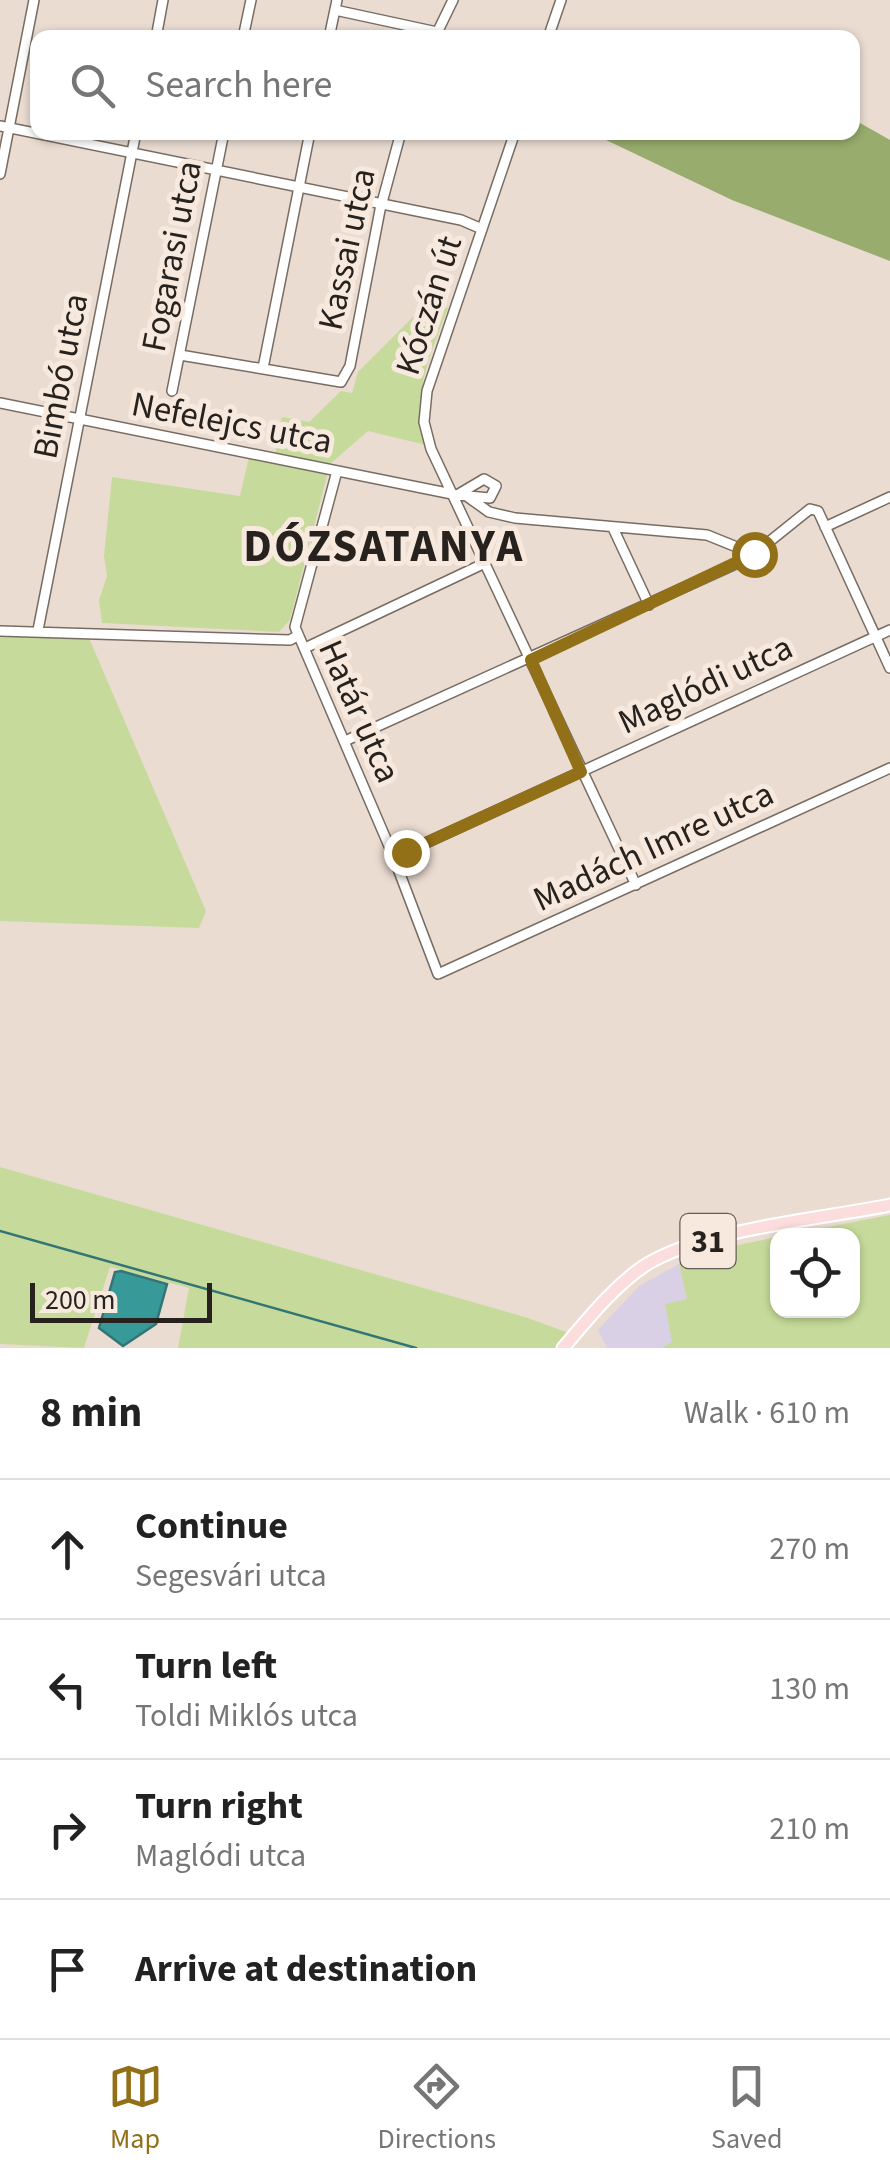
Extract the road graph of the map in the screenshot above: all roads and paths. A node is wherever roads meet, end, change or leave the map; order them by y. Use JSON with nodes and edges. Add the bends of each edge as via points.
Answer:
{"nodes":[{"id":1,"x":34,"y":0,"type":"edge"},
{"id":2,"x":163,"y":0,"type":"edge"},
{"id":3,"x":251,"y":0,"type":"edge"},
{"id":4,"x":454,"y":0,"type":"edge"},
{"id":5,"x":561,"y":0,"type":"edge"},
{"id":6,"x":336,"y":5,"type":"edge"},
{"id":7,"x":157,"y":30,"type":"edge"},
{"id":8,"x":245,"y":30,"type":"edge"},
{"id":9,"x":331,"y":30,"type":"edge"},
{"id":10,"x":419,"y":30,"type":"edge"},
{"id":11,"x":439,"y":30,"type":"edge"},
{"id":12,"x":551,"y":30,"type":"edge"},
{"id":13,"x":4,"y":127,"type":"edge"},
{"id":14,"x":30,"y":132,"type":"edge"},
{"id":15,"x":71,"y":140,"type":"edge"},
{"id":16,"x":134,"y":140,"type":"edge"},
{"id":17,"x":222,"y":140,"type":"edge"},
{"id":18,"x":308,"y":140,"type":"edge"},
{"id":19,"x":399,"y":140,"type":"edge"},
{"id":20,"x":512,"y":140,"type":"edge"},
{"id":21,"x":132,"y":152,"type":"junction"},
{"id":22,"x":216,"y":170,"type":"junction"},
{"id":23,"x":0,"y":174,"type":"edge"},
{"id":24,"x":299,"y":188,"type":"junction"},
{"id":25,"x":381,"y":204,"type":"junction"},
{"id":26,"x":482,"y":228,"type":"junction"},
{"id":27,"x":180,"y":355,"type":"junction"},
{"id":28,"x":263,"y":368,"type":"junction"},
{"id":29,"x":172,"y":391,"type":"dead end"},
{"id":30,"x":0,"y":403,"type":"edge"},
{"id":31,"x":80,"y":420,"type":"junction"},
{"id":32,"x":337,"y":470,"type":"junction"},
{"id":33,"x":459,"y":495,"type":"junction"},
{"id":34,"x":890,"y":496,"type":"edge"},
{"id":35,"x":825,"y":527,"type":"junction"},
{"id":36,"x":613,"y":528,"type":"junction"},
{"id":37,"x":754,"y":554,"type":"junction"},
{"id":38,"x":485,"y":563,"type":"junction"},
{"id":39,"x":649,"y":605,"type":"junction"},
{"id":40,"x":38,"y":630,"type":"junction"},
{"id":41,"x":890,"y":630,"type":"edge"},
{"id":42,"x":0,"y":631,"type":"edge"},
{"id":43,"x":297,"y":636,"type":"junction"},
{"id":44,"x":876,"y":636,"type":"junction"},
{"id":45,"x":304,"y":648,"type":"junction"},
{"id":46,"x":531,"y":660,"type":"junction"},
{"id":47,"x":890,"y":668,"type":"edge"},
{"id":48,"x":344,"y":742,"type":"junction"},
{"id":49,"x":890,"y":768,"type":"edge"},
{"id":50,"x":581,"y":772,"type":"junction"},
{"id":51,"x":392,"y":854,"type":"junction"},
{"id":52,"x":636,"y":885,"type":"junction"},
{"id":53,"x":438,"y":974,"type":"joint"},
{"id":54,"x":890,"y":1205,"type":"edge"},
{"id":55,"x":563,"y":1348,"type":"edge"}],
"edges":[{"from":1,"to":13,"type":"street"},
{"from":2,"to":7,"type":"street"},
{"from":3,"to":8,"type":"street"},
{"from":4,"to":11,"type":"street"},
{"from":5,"to":12,"type":"street"},
{"from":6,"to":9,"type":"street"},
{"from":6,"to":10,"type":"street"},
{"from":13,"to":14,"type":"street"},
{"from":13,"to":23,"type":"street"},
{"from":15,"to":21,"type":"street"},
{"from":16,"to":21,"type":"street","name":"Bimbó utca"},
{"from":17,"to":22,"type":"street","name":"Fogarasi utca"},
{"from":18,"to":24,"type":"street"},
{"from":19,"to":25,"type":"street","name":"Kassai utca"},
{"from":20,"to":26,"type":"street","name":"Kóczán út"},
{"from":21,"to":22,"type":"street"},
{"from":21,"to":31,"type":"street","name":"Bimbó utca"},
{"from":22,"to":24,"type":"street"},
{"from":22,"to":27,"type":"street","name":"Fogarasi utca"},
{"from":24,"to":25,"type":"street"},
{"from":24,"to":28,"type":"street"},
{"from":25,"to":26,"type":"street"},
{"from":25,"to":28,"type":"street","name":"Kassai utca","via":[[346,376],[335,383]]},
{"from":26,"to":33,"type":"street","name":"Kóczán út","via":[[425,402],[428,440]]},
{"from":27,"to":28,"type":"street"},
{"from":27,"to":29,"type":"street","name":"Fogarasi utca"},
{"from":30,"to":31,"type":"street","name":"Nefelejcs utca"},
{"from":31,"to":32,"type":"street","name":"Nefelejcs utca"},
{"from":31,"to":40,"type":"street","name":"Bimbó utca"},
{"from":32,"to":33,"type":"street","name":"Nefelejcs utca"},
{"from":32,"to":43,"type":"street"},
{"from":33,"to":36,"type":"street","name":"Nefelejcs utca","via":[[514,518]]},
{"from":33,"to":38,"type":"street","name":"Kóczán út"},
{"from":34,"to":35,"type":"street"},
{"from":35,"to":37,"type":"street","via":[[818,511],[810,510]]},
{"from":35,"to":44,"type":"street"},
{"from":36,"to":37,"type":"street","name":"Nefelejcs utca","via":[[707,535]]},
{"from":36,"to":39,"type":"street"},
{"from":37,"to":39,"type":"street"},
{"from":38,"to":45,"type":"street"},
{"from":38,"to":46,"type":"street","name":"Kóczán út"},
{"from":39,"to":46,"type":"street"},
{"from":40,"to":42,"type":"street","name":"Határ utca"},
{"from":40,"to":43,"type":"street","name":"Határ utca"},
{"from":41,"to":44,"type":"street","name":"Maglódi utca"},
{"from":43,"to":45,"type":"street","name":"Határ utca"},
{"from":44,"to":47,"type":"street"},
{"from":44,"to":50,"type":"street","name":"Maglódi utca"},
{"from":45,"to":48,"type":"street","name":"Határ utca"},
{"from":46,"to":48,"type":"street"},
{"from":46,"to":50,"type":"street","name":"Kóczán út"},
{"from":48,"to":51,"type":"street","name":"Határ utca"},
{"from":49,"to":52,"type":"street","name":"Madách Imre utca"},
{"from":50,"to":51,"type":"street","name":"Maglódi utca"},
{"from":50,"to":52,"type":"street","name":"Kóczán út"},
{"from":51,"to":53,"type":"street","name":"Határ utca"},
{"from":52,"to":53,"type":"street","name":"Madách Imre utca"},
{"from":54,"to":55,"type":"main road","number":"31","via":[[664,1255],[608,1296]]}]}
